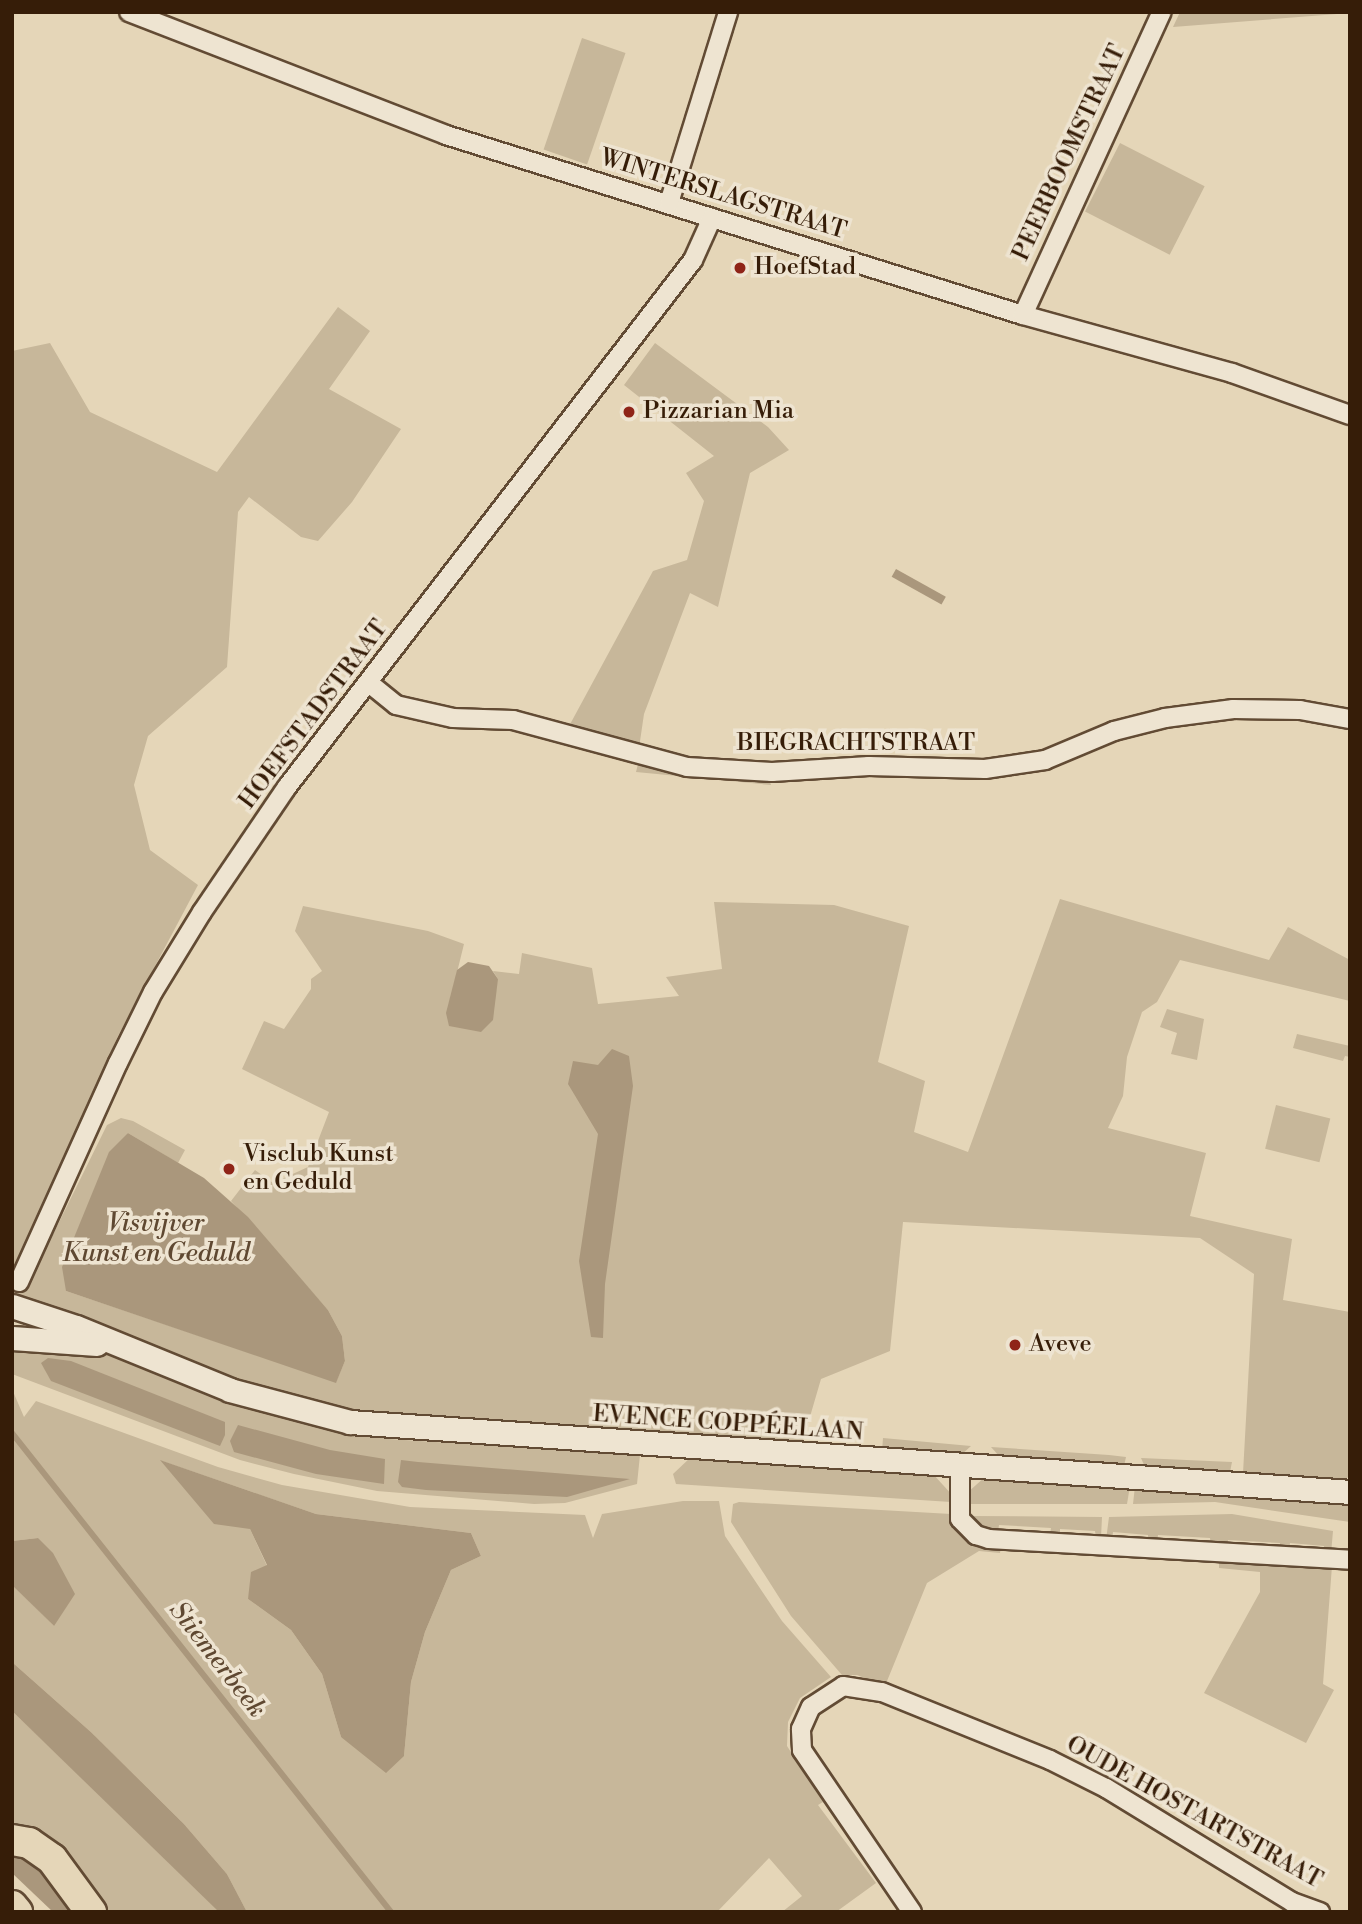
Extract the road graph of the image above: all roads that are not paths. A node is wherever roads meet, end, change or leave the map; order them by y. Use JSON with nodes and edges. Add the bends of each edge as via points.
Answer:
{"nodes":[{"id":1,"x":130,"y":12,"type":"edge"},
{"id":2,"x":728,"y":12,"type":"edge"},
{"id":3,"x":1162,"y":12,"type":"edge"},
{"id":4,"x":669,"y":203,"type":"junction"},
{"id":5,"x":712,"y":218,"type":"junction"},
{"id":6,"x":1023,"y":314,"type":"junction"},
{"id":7,"x":1350,"y":415,"type":"edge"},
{"id":8,"x":369,"y":683,"type":"junction"},
{"id":9,"x":1350,"y":719,"type":"edge"},
{"id":10,"x":19,"y":1282,"type":"dead end"},
{"id":11,"x":12,"y":1306,"type":"edge"},
{"id":12,"x":12,"y":1338,"type":"edge"},
{"id":13,"x":114,"y":1346,"type":"junction"},
{"id":14,"x":960,"y":1466,"type":"junction"},
{"id":15,"x":1350,"y":1492,"type":"edge"},
{"id":16,"x":1350,"y":1560,"type":"edge"},
{"id":17,"x":12,"y":1840,"type":"edge"},
{"id":18,"x":12,"y":1906,"type":"edge"},
{"id":19,"x":17,"y":1912,"type":"edge"},
{"id":20,"x":91,"y":1912,"type":"edge"},
{"id":21,"x":912,"y":1912,"type":"edge"},
{"id":22,"x":1320,"y":1912,"type":"edge"}],
"edges":[{"from":1,"to":4,"type":"street","name":"WINTERSLAGSTRAAT","via":[[365,107]]},
{"from":2,"to":4,"type":"street"},
{"from":3,"to":6,"type":"street","name":"PEERBOOMSTRAAT"},
{"from":4,"to":5,"type":"street","name":"WINTERSLAGSTRAAT"},
{"from":5,"to":6,"type":"street","name":"WINTERSLAGSTRAAT"},
{"from":5,"to":8,"type":"street","name":"HOEFSTADSTRAAT","via":[[693,260]]},
{"from":6,"to":7,"type":"street","name":"WINTERSLAGSTRAAT","via":[[1232,373]]},
{"from":8,"to":9,"type":"street","name":"BIEGRACHTSTRAAT","via":[[397,705],[453,718],[513,720],[687,767],[772,772],[869,766],[985,769],[1045,760],[1114,731],[1165,718],[1233,709],[1300,710]]},
{"from":8,"to":10,"type":"street","name":"HOEFSTADSTRAAT","via":[[287,787],[153,992]]},
{"from":11,"to":13,"type":"street","name":"EVENCE COPPÉELAAN","via":[[76,1327]]},
{"from":12,"to":13,"type":"street","name":"EVENCE COPPÉELAAN"},
{"from":13,"to":14,"type":"street","name":"EVENCE COPPÉELAAN","via":[[261,1401],[350,1422]]},
{"from":14,"to":15,"type":"street","name":"EVENCE COPPÉELAAN"},
{"from":14,"to":16,"type":"street","via":[[960,1520],[976,1535],[989,1539]]},
{"from":17,"to":20,"type":"highway","via":[[29,1843],[52,1859]]},
{"from":18,"to":19,"type":"highway"},
{"from":21,"to":22,"type":"street","name":"OUDE HOSTARTSTRAAT","via":[[802,1750],[801,1729],[811,1707],[844,1686],[882,1692],[1050,1760],[1105,1788],[1292,1902]]}]}
